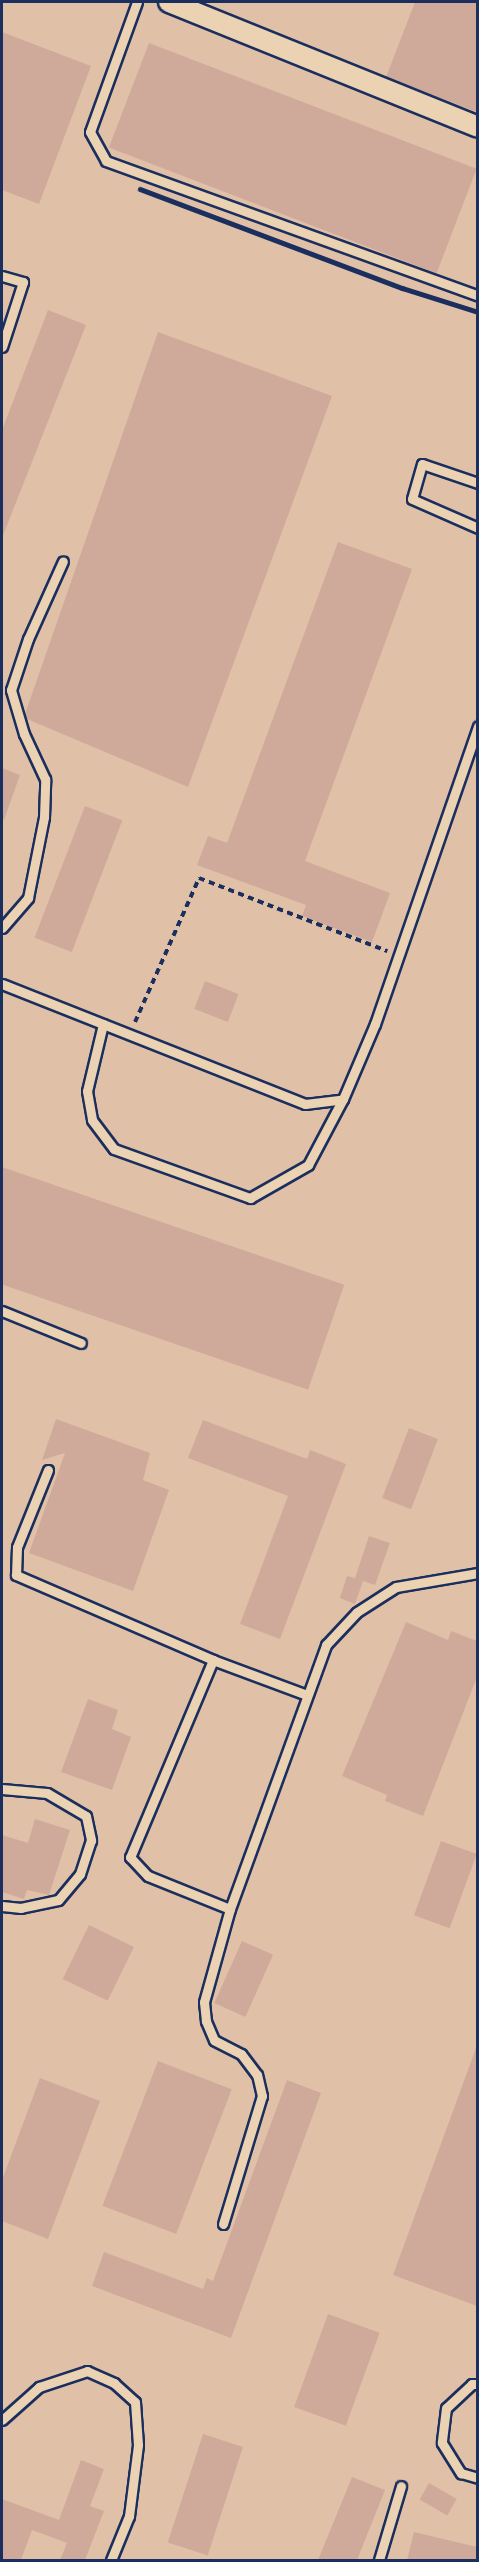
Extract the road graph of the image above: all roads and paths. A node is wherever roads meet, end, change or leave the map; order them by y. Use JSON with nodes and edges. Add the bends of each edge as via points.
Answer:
{"nodes":[{"id":1,"x":137,"y":2,"type":"edge"},
{"id":2,"x":169,"y":2,"type":"edge"},
{"id":3,"x":477,"y":127,"type":"edge"},
{"id":4,"x":2,"y":276,"type":"edge"},
{"id":5,"x":477,"y":296,"type":"edge"},
{"id":6,"x":2,"y":347,"type":"edge"},
{"id":7,"x":477,"y":483,"type":"edge"},
{"id":8,"x":477,"y":528,"type":"edge"},
{"id":9,"x":63,"y":561,"type":"dead end"},
{"id":10,"x":477,"y":726,"type":"edge"},
{"id":11,"x":2,"y":928,"type":"edge"},
{"id":12,"x":397,"y":955,"type":"junction"},
{"id":13,"x":2,"y":984,"type":"edge"},
{"id":14,"x":103,"y":1024,"type":"junction"},
{"id":15,"x":130,"y":1034,"type":"junction"},
{"id":16,"x":344,"y":1099,"type":"junction"},
{"id":17,"x":2,"y":1311,"type":"edge"},
{"id":18,"x":81,"y":1344,"type":"dead end"},
{"id":19,"x":48,"y":1470,"type":"dead end"},
{"id":20,"x":477,"y":1573,"type":"edge"},
{"id":21,"x":213,"y":1660,"type":"junction"},
{"id":22,"x":307,"y":1695,"type":"junction"},
{"id":23,"x":2,"y":1789,"type":"edge"},
{"id":24,"x":2,"y":1906,"type":"edge"},
{"id":25,"x":230,"y":1909,"type":"junction"},
{"id":26,"x":223,"y":2224,"type":"dead end"},
{"id":27,"x":477,"y":2384,"type":"edge"},
{"id":28,"x":2,"y":2420,"type":"edge"},
{"id":29,"x":477,"y":2478,"type":"edge"},
{"id":30,"x":401,"y":2486,"type":"dead end"},
{"id":31,"x":111,"y":2560,"type":"edge"},
{"id":32,"x":379,"y":2560,"type":"edge"}],
"edges":[{"from":1,"to":5,"type":"lane","via":[[90,132],[106,161]]},
{"from":2,"to":3,"type":"street"},
{"from":4,"to":6,"type":"lane","via":[[23,282]]},
{"from":7,"to":8,"type":"lane","via":[[422,464],[412,499]]},
{"from":9,"to":11,"type":"lane","via":[[11,690],[24,734],[45,779],[44,817],[28,898]]},
{"from":10,"to":12,"type":"lane"},
{"from":12,"to":15,"type":"path","via":[[199,878]]},
{"from":12,"to":16,"type":"lane","via":[[375,1024]]},
{"from":13,"to":14,"type":"lane"},
{"from":14,"to":15,"type":"lane"},
{"from":14,"to":16,"type":"lane","via":[[87,1091],[92,1120],[114,1149],[250,1198],[308,1166]]},
{"from":15,"to":16,"type":"lane","via":[[305,1104]]},
{"from":17,"to":18,"type":"lane"},
{"from":19,"to":21,"type":"lane","via":[[17,1546],[16,1575]]},
{"from":20,"to":22,"type":"lane","via":[[396,1587],[357,1612],[326,1645]]},
{"from":21,"to":22,"type":"lane"},
{"from":21,"to":25,"type":"lane","via":[[130,1857],[148,1876]]},
{"from":22,"to":25,"type":"lane"},
{"from":23,"to":24,"type":"lane","via":[[47,1793],[86,1816],[91,1840],[80,1874],[58,1900],[21,1908]]},
{"from":25,"to":26,"type":"lane","via":[[204,2002],[206,2021],[214,2040],[241,2054],[258,2075],[262,2097]]},
{"from":27,"to":29,"type":"lane","via":[[446,2408],[442,2443],[461,2473]]},
{"from":28,"to":31,"type":"lane","via":[[39,2387],[87,2371],[114,2383],[135,2402],[138,2445],[129,2516]]},
{"from":30,"to":32,"type":"lane"}]}
